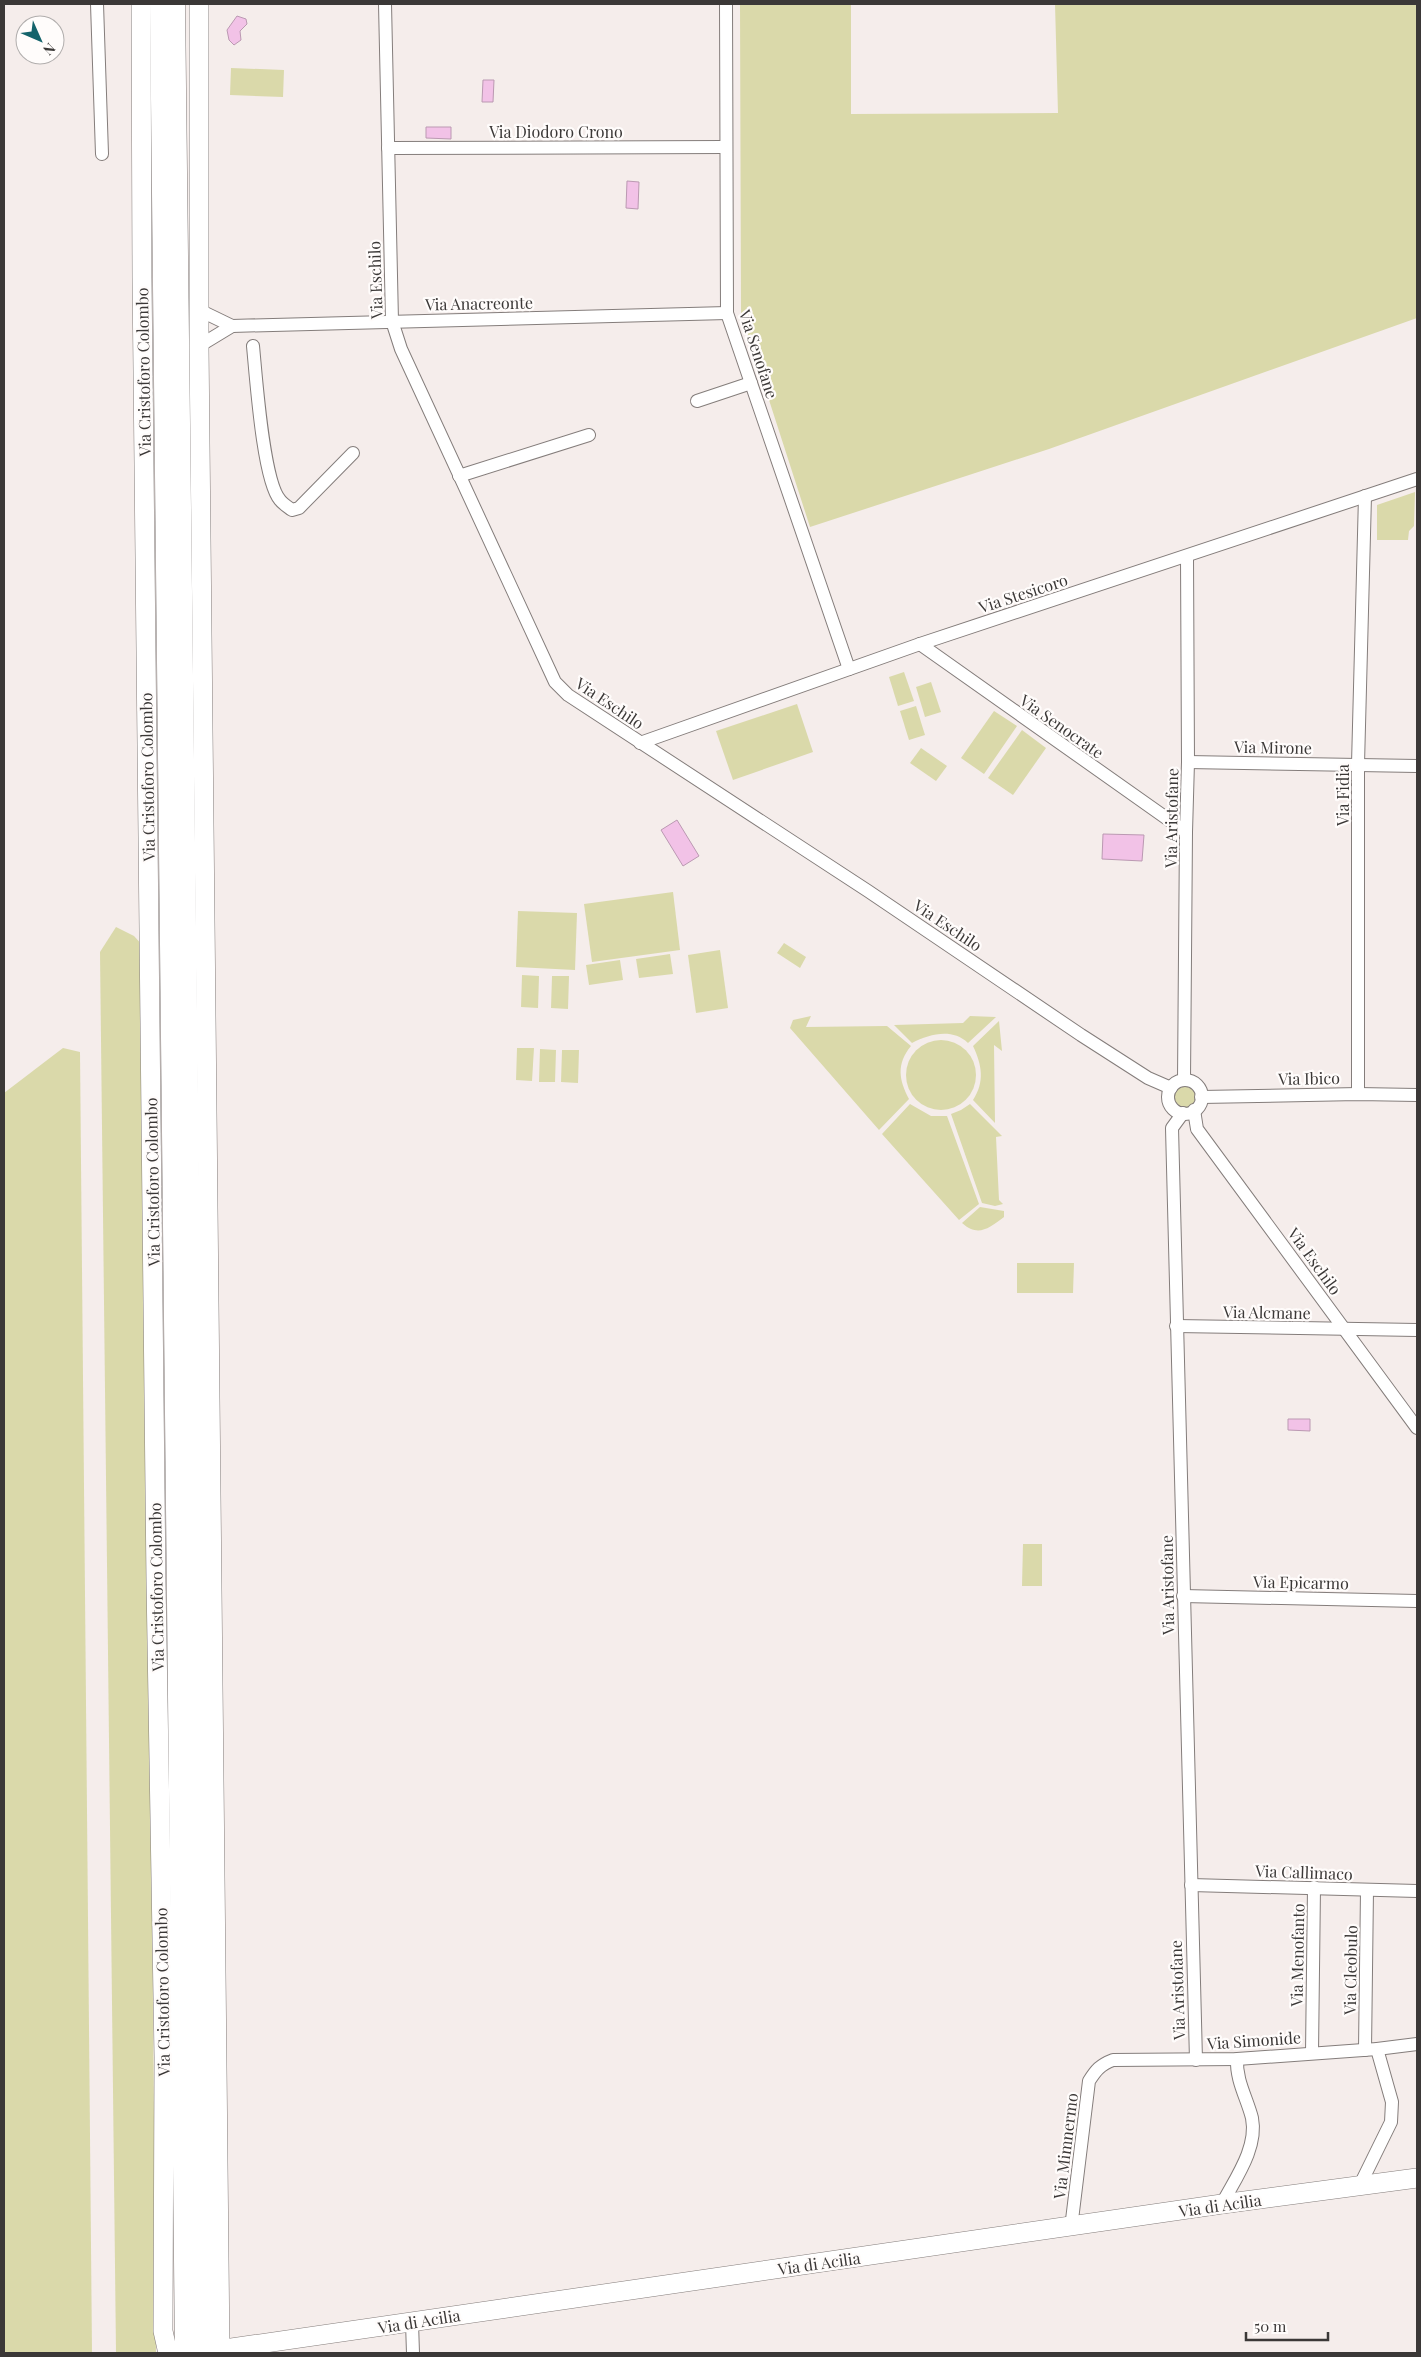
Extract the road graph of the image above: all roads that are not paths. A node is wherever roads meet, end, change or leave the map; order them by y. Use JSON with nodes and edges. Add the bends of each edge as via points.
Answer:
{"nodes":[{"id":1,"x":97,"y":4,"type":"edge"},
{"id":2,"x":141,"y":4,"type":"edge"},
{"id":3,"x":199,"y":4,"type":"edge"},
{"id":4,"x":386,"y":4,"type":"edge"},
{"id":5,"x":726,"y":4,"type":"edge"},
{"id":6,"x":170,"y":8,"type":"edge"},
{"id":7,"x":142,"y":46,"type":"junction"},
{"id":8,"x":725,"y":146,"type":"junction"},
{"id":9,"x":388,"y":148,"type":"junction"},
{"id":10,"x":102,"y":154,"type":"dead end"},
{"id":11,"x":199,"y":310,"type":"junction"},
{"id":12,"x":727,"y":313,"type":"junction"},
{"id":13,"x":392,"y":321,"type":"junction"},
{"id":14,"x":232,"y":326,"type":"junction"},
{"id":15,"x":199,"y":346,"type":"junction"},
{"id":16,"x":253,"y":346,"type":"dead end"},
{"id":17,"x":750,"y":382,"type":"junction"},
{"id":18,"x":697,"y":401,"type":"dead end"},
{"id":19,"x":589,"y":435,"type":"dead end"},
{"id":20,"x":353,"y":453,"type":"dead end"},
{"id":21,"x":459,"y":476,"type":"junction"},
{"id":22,"x":1417,"y":478,"type":"edge"},
{"id":23,"x":1365,"y":496,"type":"junction"},
{"id":24,"x":1187,"y":556,"type":"junction"},
{"id":25,"x":920,"y":644,"type":"junction"},
{"id":26,"x":849,"y":669,"type":"junction"},
{"id":27,"x":640,"y":743,"type":"junction"},
{"id":28,"x":1188,"y":762,"type":"junction"},
{"id":29,"x":1358,"y":764,"type":"junction"},
{"id":30,"x":1417,"y":766,"type":"edge"},
{"id":31,"x":1186,"y":832,"type":"junction"},
{"id":32,"x":1184,"y":1080,"type":"junction"},
{"id":33,"x":1170,"y":1088,"type":"junction"},
{"id":34,"x":1358,"y":1094,"type":"junction"},
{"id":35,"x":1417,"y":1095,"type":"edge"},
{"id":36,"x":1201,"y":1097,"type":"junction"},
{"id":37,"x":1188,"y":1112,"type":"junction"},
{"id":38,"x":1176,"y":1326,"type":"junction"},
{"id":39,"x":1344,"y":1329,"type":"junction"},
{"id":40,"x":1417,"y":1330,"type":"edge"},
{"id":41,"x":1417,"y":1428,"type":"edge"},
{"id":42,"x":1183,"y":1596,"type":"junction"},
{"id":43,"x":1417,"y":1601,"type":"edge"},
{"id":44,"x":1190,"y":1885,"type":"junction"},
{"id":45,"x":1314,"y":1887,"type":"junction"},
{"id":46,"x":1367,"y":1890,"type":"junction"},
{"id":47,"x":1417,"y":1891,"type":"edge"},
{"id":48,"x":181,"y":2040,"type":"junction"},
{"id":49,"x":1417,"y":2044,"type":"edge"},
{"id":50,"x":1371,"y":2049,"type":"junction"},
{"id":51,"x":1312,"y":2052,"type":"junction"},
{"id":52,"x":164,"y":2057,"type":"junction"},
{"id":53,"x":1237,"y":2059,"type":"junction"},
{"id":54,"x":1196,"y":2060,"type":"junction"},
{"id":55,"x":1095,"y":2070,"type":"joint"},
{"id":56,"x":1417,"y":2178,"type":"edge"},
{"id":57,"x":1359,"y":2187,"type":"junction"},
{"id":58,"x":1222,"y":2204,"type":"junction"},
{"id":59,"x":1071,"y":2228,"type":"junction"},
{"id":60,"x":412,"y":2323,"type":"junction"},
{"id":61,"x":177,"y":2353,"type":"edge"},
{"id":62,"x":206,"y":2353,"type":"edge"},
{"id":63,"x":413,"y":2353,"type":"edge"}],
"edges":[{"from":1,"to":10,"type":"street"},
{"from":2,"to":7,"type":"street","name":"Via Cristoforo Colombo"},
{"from":3,"to":11,"type":"street"},
{"from":4,"to":9,"type":"street","name":"Via Eschilo"},
{"from":5,"to":8,"type":"street","name":"Via Senofane"},
{"from":6,"to":7,"type":"street"},
{"from":6,"to":48,"type":"main road","name":"Via Cristoforo Colombo"},
{"from":6,"to":62,"type":"main road"},
{"from":7,"to":52,"type":"street","name":"Via Cristoforo Colombo","via":[[156,1582]]},
{"from":8,"to":9,"type":"street","name":"Via Diodoro Crono"},
{"from":8,"to":12,"type":"street","name":"Via Senofane"},
{"from":9,"to":13,"type":"street","name":"Via Eschilo"},
{"from":11,"to":14,"type":"street","name":"Via Anacreonte"},
{"from":11,"to":15,"type":"street"},
{"from":12,"to":13,"type":"street","name":"Via Anacreonte"},
{"from":12,"to":17,"type":"street","name":"Via Senofane"},
{"from":13,"to":14,"type":"street","name":"Via Anacreonte"},
{"from":13,"to":21,"type":"street","name":"Via Eschilo"},
{"from":14,"to":15,"type":"street","name":"Via Anacreonte"},
{"from":15,"to":62,"type":"street"},
{"from":16,"to":20,"type":"street","via":[[267,461],[279,500],[292,510],[299,508]]},
{"from":17,"to":18,"type":"street"},
{"from":17,"to":26,"type":"street","name":"Via Senofane"},
{"from":19,"to":21,"type":"street"},
{"from":21,"to":27,"type":"street","name":"Via Eschilo","via":[[552,679],[568,695]]},
{"from":22,"to":23,"type":"street","name":"Via Stesicoro"},
{"from":23,"to":24,"type":"street","name":"Via Stesicoro"},
{"from":23,"to":29,"type":"street","name":"Via Fidia"},
{"from":24,"to":25,"type":"street","name":"Via Stesicoro"},
{"from":24,"to":28,"type":"street","name":"Via Aristofane"},
{"from":25,"to":26,"type":"street","name":"Via Stesicoro"},
{"from":25,"to":31,"type":"street","name":"Via Senocrate"},
{"from":26,"to":27,"type":"street","name":"Via Stesicoro"},
{"from":27,"to":33,"type":"street","name":"Via Eschilo","via":[[1081,1035],[1148,1078]]},
{"from":28,"to":29,"type":"street","name":"Via Mirone"},
{"from":28,"to":31,"type":"street","name":"Via Aristofane"},
{"from":29,"to":30,"type":"street","name":"Via Mirone"},
{"from":29,"to":34,"type":"street","name":"Via Fidia"},
{"from":31,"to":32,"type":"street","name":"Via Aristofane"},
{"from":32,"to":33,"type":"street"},
{"from":32,"to":36,"type":"street","via":[[1197,1085]]},
{"from":33,"to":37,"type":"street","via":[[1171,1106]]},
{"from":34,"to":35,"type":"street","name":"Via Ibico"},
{"from":34,"to":36,"type":"street","name":"Via Ibico"},
{"from":36,"to":37,"type":"street","via":[[1199,1105]]},
{"from":37,"to":38,"type":"street","name":"Via Aristofane","via":[[1172,1128]]},
{"from":37,"to":39,"type":"street","name":"Via Eschilo"},
{"from":38,"to":39,"type":"street","name":"Via Alcmane"},
{"from":38,"to":42,"type":"street","name":"Via Aristofane"},
{"from":39,"to":40,"type":"street","name":"Via Alcmane"},
{"from":39,"to":41,"type":"street","name":"Via Eschilo"},
{"from":42,"to":43,"type":"street","name":"Via Epicarmo"},
{"from":42,"to":44,"type":"street","name":"Via Aristofane"},
{"from":44,"to":45,"type":"street","name":"Via Callimaco"},
{"from":44,"to":54,"type":"street","name":"Via Aristofane"},
{"from":45,"to":46,"type":"street","name":"Via Callimaco"},
{"from":45,"to":51,"type":"street","name":"Via Menofanto"},
{"from":46,"to":47,"type":"street","name":"Via Callimaco"},
{"from":46,"to":50,"type":"street","name":"Via Cleobulo"},
{"from":48,"to":52,"type":"street"},
{"from":48,"to":62,"type":"main road","name":"Via Cristoforo Colombo"},
{"from":49,"to":50,"type":"street","name":"Via Simonide"},
{"from":50,"to":51,"type":"street","name":"Via Simonide"},
{"from":50,"to":57,"type":"street","name":"Via Cleobulo","via":[[1392,2102],[1391,2122]]},
{"from":51,"to":53,"type":"street","name":"Via Simonide"},
{"from":52,"to":61,"type":"street","name":"Via Cristoforo Colombo","via":[[163,2331],[167,2349]]},
{"from":53,"to":54,"type":"street","name":"Via Simonide"},
{"from":53,"to":58,"type":"street","via":[[1240,2086],[1252,2118],[1254,2134]]},
{"from":54,"to":55,"type":"street","name":"Via Simonide","via":[[1113,2060]]},
{"from":55,"to":59,"type":"street","name":"Via Mimnermo","via":[[1089,2082]]},
{"from":56,"to":57,"type":"street","name":"Via di Acilia"},
{"from":57,"to":58,"type":"street","name":"Via di Acilia"},
{"from":58,"to":59,"type":"street","name":"Via di Acilia"},
{"from":59,"to":60,"type":"street","name":"Via di Acilia"},
{"from":60,"to":62,"type":"street","name":"Via di Acilia"},
{"from":60,"to":63,"type":"street"}]}
